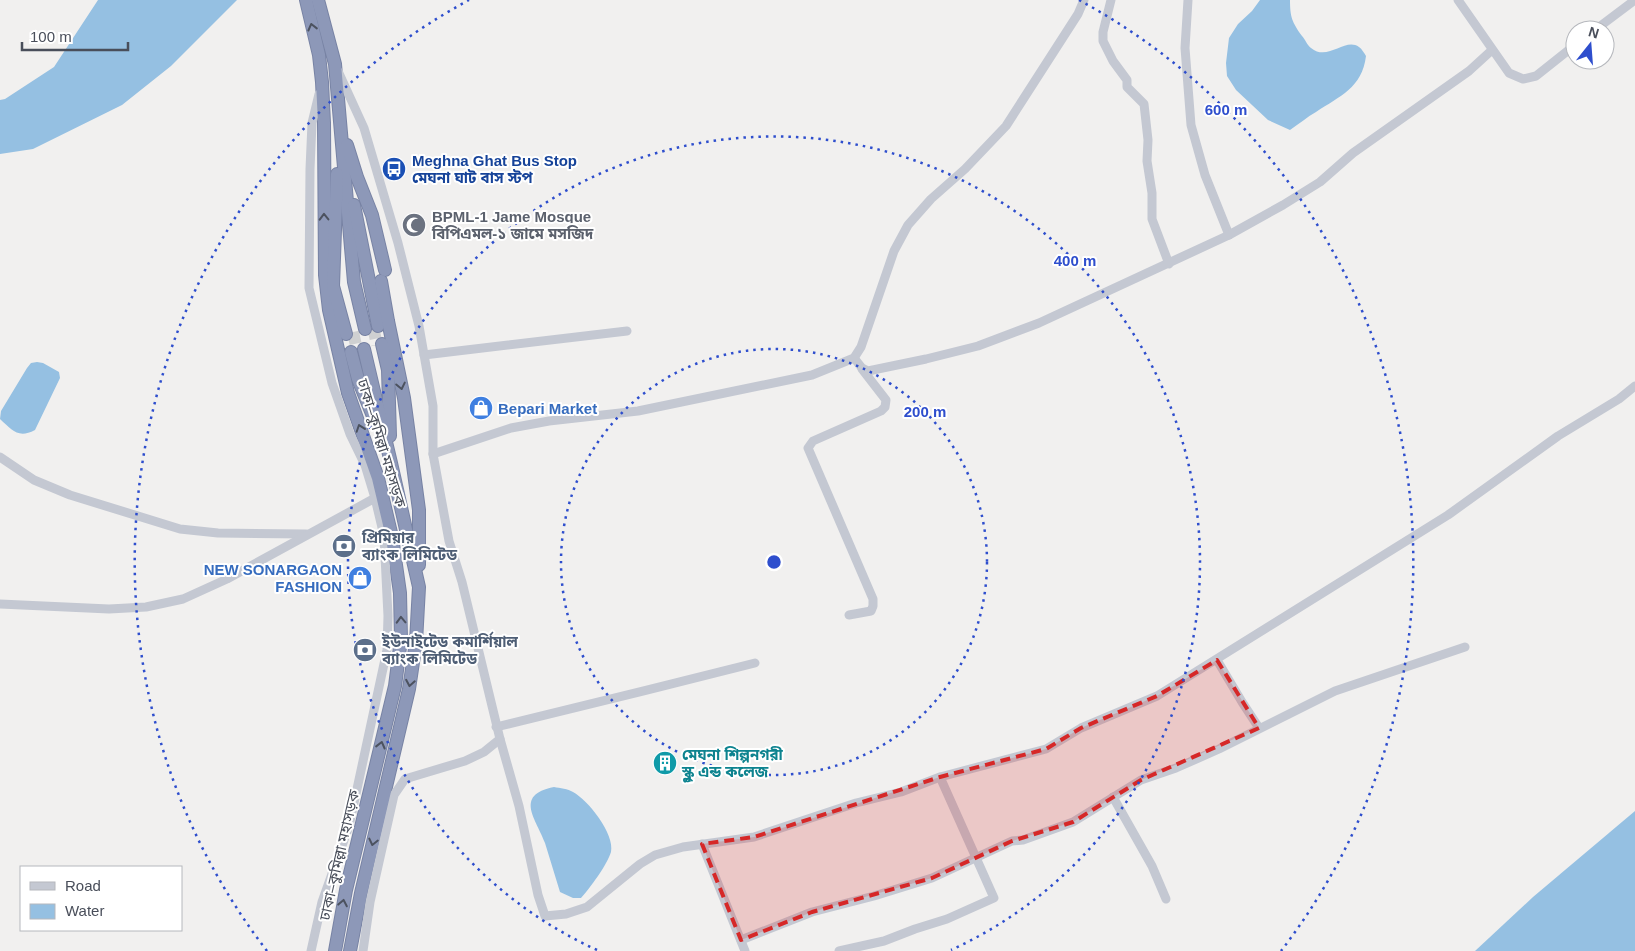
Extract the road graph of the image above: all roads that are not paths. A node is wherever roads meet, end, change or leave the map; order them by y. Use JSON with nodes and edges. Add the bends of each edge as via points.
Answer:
{"nodes":[{"id":1,"x":306,"y":0,"type":"edge"},
{"id":2,"x":318,"y":0,"type":"edge"},
{"id":3,"x":1084,"y":0,"type":"edge"},
{"id":4,"x":1111,"y":0,"type":"edge"},
{"id":5,"x":1188,"y":0,"type":"edge"},
{"id":6,"x":1458,"y":0,"type":"edge"},
{"id":7,"x":1635,"y":0,"type":"edge"},
{"id":8,"x":1608,"y":20,"type":"edge"},
{"id":9,"x":1492,"y":50,"type":"junction"},
{"id":10,"x":1565,"y":53,"type":"edge"},
{"id":11,"x":335,"y":64,"type":"junction"},
{"id":12,"x":322,"y":82,"type":"junction"},
{"id":13,"x":339,"y":121,"type":"junction"},
{"id":14,"x":1230,"y":234,"type":"junction"},
{"id":15,"x":1168,"y":264,"type":"junction"},
{"id":16,"x":366,"y":328,"type":"junction"},
{"id":17,"x":627,"y":331,"type":"dead end"},
{"id":18,"x":424,"y":355,"type":"junction"},
{"id":19,"x":854,"y":358,"type":"junction"},
{"id":20,"x":862,"y":368,"type":"junction"},
{"id":21,"x":1635,"y":386,"type":"edge"},
{"id":22,"x":433,"y":454,"type":"junction"},
{"id":23,"x":0,"y":457,"type":"edge"},
{"id":24,"x":391,"y":463,"type":"junction"},
{"id":25,"x":375,"y":498,"type":"junction"},
{"id":26,"x":307,"y":534,"type":"junction"},
{"id":27,"x":419,"y":588,"type":"junction"},
{"id":28,"x":0,"y":604,"type":"edge"},
{"id":29,"x":849,"y":616,"type":"dead end"},
{"id":30,"x":1465,"y":647,"type":"dead end"},
{"id":31,"x":1217,"y":660,"type":"junction"},
{"id":32,"x":755,"y":663,"type":"dead end"},
{"id":33,"x":496,"y":727,"type":"junction"},
{"id":34,"x":1259,"y":728,"type":"junction"},
{"id":35,"x":500,"y":739,"type":"junction"},
{"id":36,"x":940,"y":778,"type":"junction"},
{"id":37,"x":1113,"y":797,"type":"junction"},
{"id":38,"x":702,"y":844,"type":"junction"},
{"id":39,"x":977,"y":858,"type":"junction"},
{"id":40,"x":1166,"y":899,"type":"dead end"},
{"id":41,"x":741,"y":940,"type":"junction"},
{"id":42,"x":311,"y":951,"type":"edge"},
{"id":43,"x":335,"y":951,"type":"edge"},
{"id":44,"x":350,"y":951,"type":"edge"},
{"id":45,"x":363,"y":951,"type":"edge"},
{"id":46,"x":745,"y":951,"type":"edge"},
{"id":47,"x":839,"y":951,"type":"edge"}],
"edges":[{"from":12,"to":1,"type":"highway","name":"ঢাকা–কুমিল্লা মহাসড়ক","one_way":true},
{"from":2,"to":11,"type":"highway","name":"ঢাকা–কুমিল্লা মহাসড়ক"},
{"from":3,"to":19,"type":"street","via":[[1006,126],[931,199],[904,231]]},
{"from":4,"to":15,"type":"street","via":[[1103,41],[1127,80],[1127,87],[1144,104],[1152,219]]},
{"from":5,"to":14,"type":"street","via":[[1185,48],[1190,125],[1204,174]]},
{"from":6,"to":9,"type":"street"},
{"from":7,"to":8,"type":"street"},
{"from":9,"to":10,"type":"street","via":[[1509,73],[1523,79],[1536,76]]},
{"from":9,"to":14,"type":"street","via":[[1469,71],[1377,136],[1320,182]]},
{"from":11,"to":13,"type":"highway","name":"ঢাকা–কুমিল্লা মহাসড়ক"},
{"from":11,"to":18,"type":"street","via":[[364,128],[398,243]]},
{"from":12,"to":25,"type":"street","via":[[312,124],[308,288],[332,383]]},
{"from":43,"to":12,"type":"highway","name":"ঢাকা–কুমিল্লা মহাসড়ক","one_way":true,"via":[[346,890],[395,686],[401,639],[400,592],[392,537],[378,478],[348,393],[329,310],[325,275]]},
{"from":13,"to":16,"type":"highway","name":"ঢাকা–কুমিল্লা মহাসড়ক","via":[[368,279]]},
{"from":13,"to":16,"type":"highway","name":"ঢাকা–কুমিল্লা মহাসড়ক","via":[[347,283]]},
{"from":13,"to":16,"type":"highway","name":"ঢাকা–কুমিল্লা মহাসড়ক","via":[[357,177],[380,276]]},
{"from":14,"to":15,"type":"street"},
{"from":15,"to":20,"type":"street","via":[[1039,323],[978,346],[868,371]]},
{"from":16,"to":27,"type":"highway","name":"ঢাকা–কুমিল্লা মহাসড়ক","one_way":true,"via":[[404,398],[419,510]]},
{"from":17,"to":18,"type":"street"},
{"from":18,"to":22,"type":"street","via":[[433,406]]},
{"from":19,"to":20,"type":"street"},
{"from":19,"to":22,"type":"street","via":[[812,375],[722,394],[638,411],[511,428]]},
{"from":20,"to":29,"type":"street","via":[[886,400],[885,406],[881,411],[813,441],[808,448],[872,599],[871,610]]},
{"from":21,"to":31,"type":"street","via":[[1558,436],[1448,515]]},
{"from":22,"to":33,"type":"street","via":[[449,541],[462,582]]},
{"from":23,"to":26,"type":"street","via":[[34,480],[70,495],[180,529],[218,533]]},
{"from":24,"to":24,"type":"highway","name":"ঢাকা–কুমিল্লা মহাসড়ক","via":[[388,370],[367,348]]},
{"from":24,"to":27,"type":"highway","name":"ঢাকা–কুমিল্লা মহাসড়ক"},
{"from":25,"to":26,"type":"street"},
{"from":25,"to":42,"type":"street","via":[[384,536],[387,650],[349,826],[322,902]]},
{"from":26,"to":28,"type":"street","via":[[227,579],[183,599],[146,607],[109,609]]},
{"from":27,"to":44,"type":"highway","name":"ঢাকা–কুমিল্লা মহাসড়ক","one_way":true,"via":[[409,690]]},
{"from":30,"to":34,"type":"street","via":[[1335,691]]},
{"from":31,"to":34,"type":"street"},
{"from":31,"to":36,"type":"street","via":[[1157,696],[1081,728],[1046,749]]},
{"from":32,"to":33,"type":"street"},
{"from":33,"to":35,"type":"street"},
{"from":34,"to":37,"type":"street","via":[[1176,768],[1141,780]]},
{"from":35,"to":38,"type":"street","via":[[545,916],[587,907],[655,855]]},
{"from":35,"to":45,"type":"street","via":[[465,761],[405,779],[399,786],[394,795],[370,902]]},
{"from":36,"to":38,"type":"street","via":[[754,837]]},
{"from":36,"to":39,"type":"street"},
{"from":37,"to":39,"type":"street","via":[[1073,822],[1012,841]]},
{"from":37,"to":40,"type":"street","via":[[1152,866]]},
{"from":38,"to":41,"type":"street"},
{"from":39,"to":41,"type":"street","via":[[932,878],[812,912]]},
{"from":39,"to":47,"type":"street","via":[[994,898],[884,941]]},
{"from":41,"to":46,"type":"street"}]}
